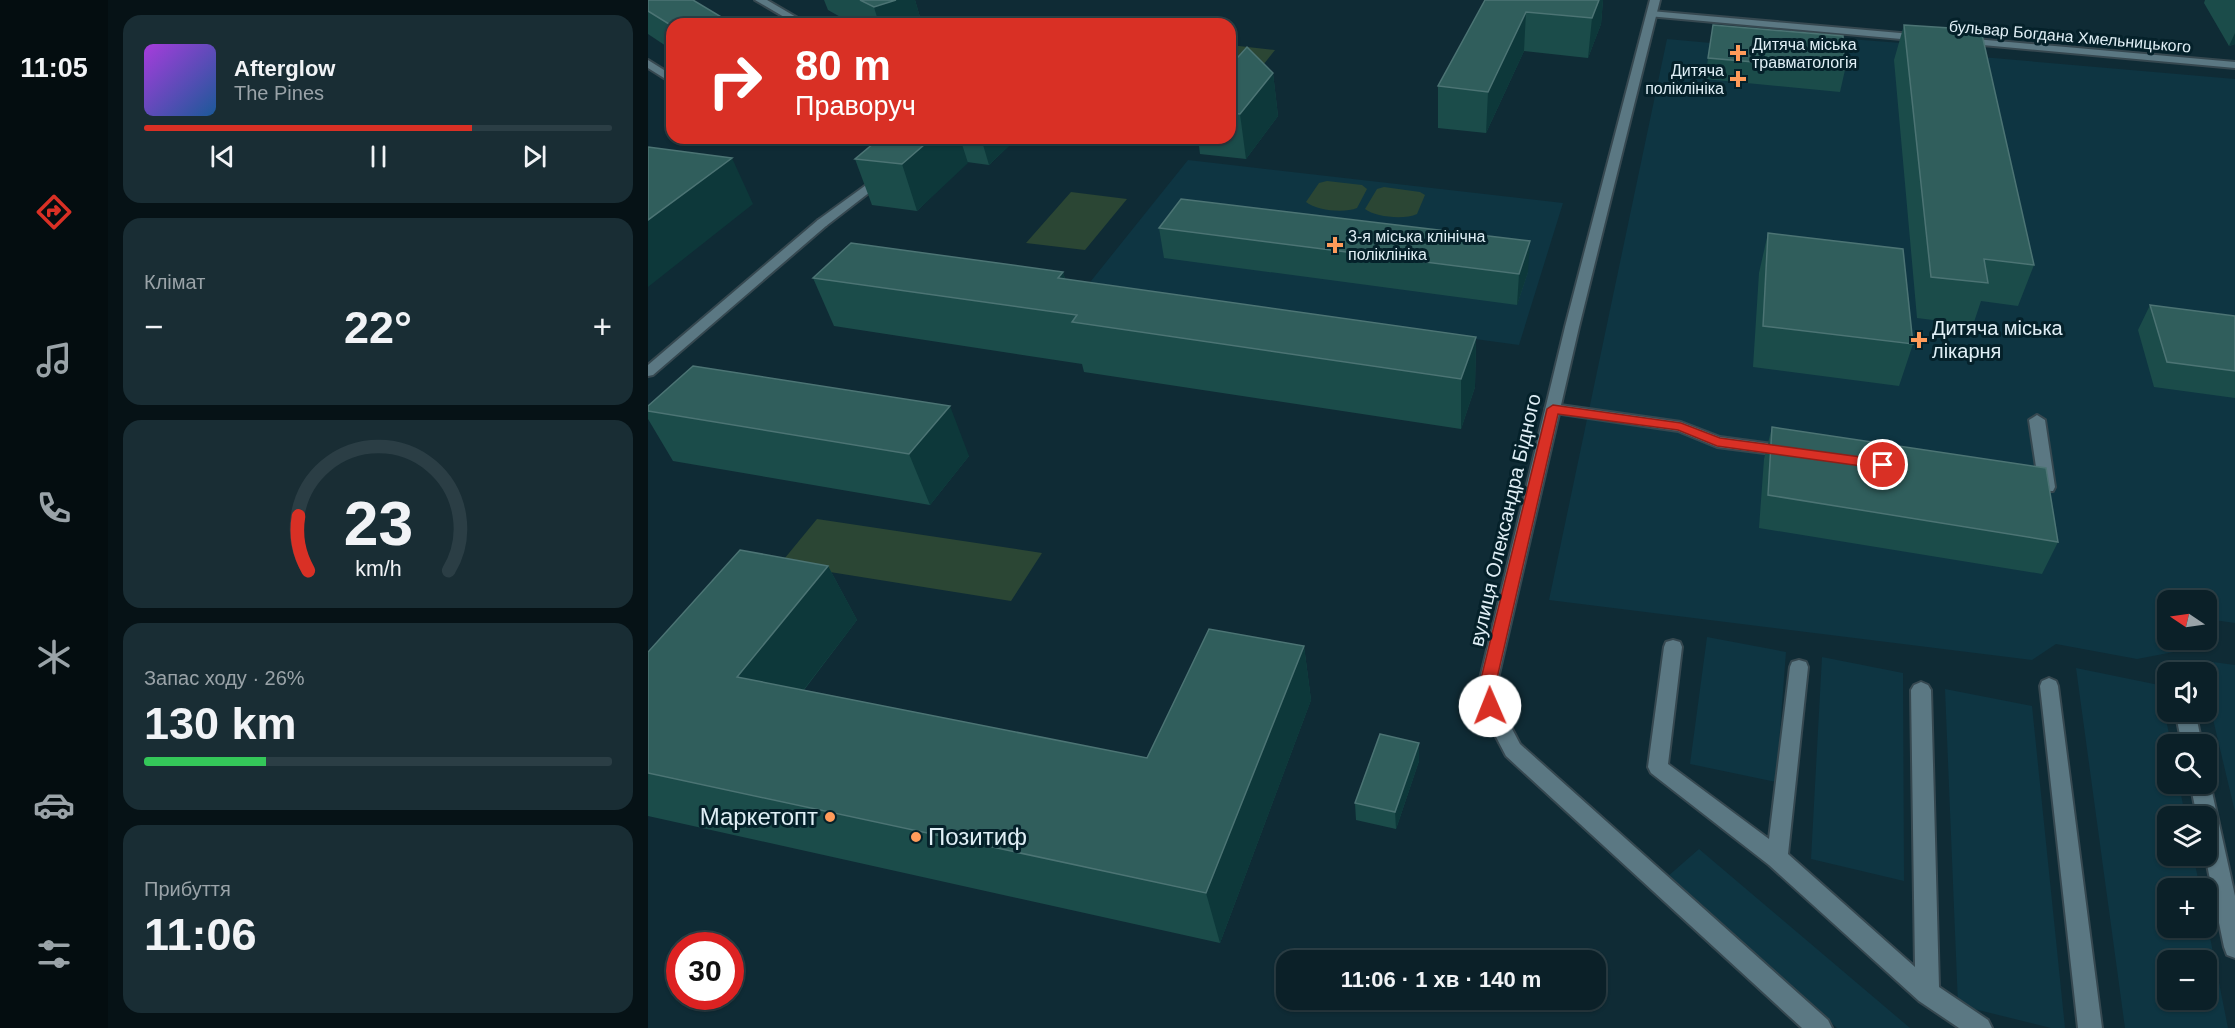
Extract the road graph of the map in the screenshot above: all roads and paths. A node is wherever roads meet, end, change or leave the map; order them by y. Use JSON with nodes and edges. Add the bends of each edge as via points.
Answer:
{"nodes":[{"id":1,"x":760,"y":0,"type":"edge"},
{"id":2,"x":1653,"y":7,"type":"edge"},
{"id":3,"x":792,"y":18,"type":"edge"},
{"id":4,"x":1930,"y":39,"type":"edge"},
{"id":5,"x":1954,"y":40,"type":"edge"},
{"id":6,"x":648,"y":63,"type":"edge"},
{"id":7,"x":2235,"y":65,"type":"edge"},
{"id":8,"x":666,"y":76,"type":"edge"},
{"id":9,"x":897,"y":166,"type":"edge"},
{"id":10,"x":648,"y":372,"type":"edge"},
{"id":11,"x":1553,"y":409,"type":"junction"},
{"id":12,"x":2037,"y":420,"type":"dead end"},
{"id":13,"x":1800,"y":453,"type":"edge"},
{"id":14,"x":2025,"y":484,"type":"edge"},
{"id":15,"x":1673,"y":647,"type":"dead end"},
{"id":16,"x":1799,"y":667,"type":"dead end"},
{"id":17,"x":2049,"y":686,"type":"dead end"},
{"id":18,"x":1921,"y":690,"type":"dead end"},
{"id":19,"x":2202,"y":794,"type":"edge"},
{"id":20,"x":1777,"y":858,"type":"junction"},
{"id":21,"x":2235,"y":947,"type":"edge"},
{"id":22,"x":1927,"y":993,"type":"junction"},
{"id":23,"x":1820,"y":1028,"type":"edge"},
{"id":24,"x":1980,"y":1028,"type":"edge"},
{"id":25,"x":2090,"y":1028,"type":"edge"}],
"edges":[{"from":1,"to":3,"type":"street"},
{"from":2,"to":4,"type":"street","name":"бульвар Богдана Хмельницького"},
{"from":2,"to":11,"type":"street","name":"вулиця Олександра Бідного"},
{"from":5,"to":7,"type":"street","name":"бульвар Богдана Хмельницького"},
{"from":6,"to":8,"type":"street"},
{"from":9,"to":10,"type":"street","via":[[822,223]]},
{"from":11,"to":13,"type":"street","via":[[1681,427],[1717,442]]},
{"from":11,"to":23,"type":"street","name":"вулиця Олександра Бідного","via":[[1487,687],[1490,706],[1512,750]]},
{"from":12,"to":14,"type":"street","via":[[2049,488]]},
{"from":15,"to":20,"type":"street","via":[[1658,767]]},
{"from":16,"to":20,"type":"street"},
{"from":17,"to":25,"type":"street"},
{"from":18,"to":22,"type":"street"},
{"from":19,"to":21,"type":"street"},
{"from":20,"to":22,"type":"street"},
{"from":22,"to":24,"type":"street"}]}
